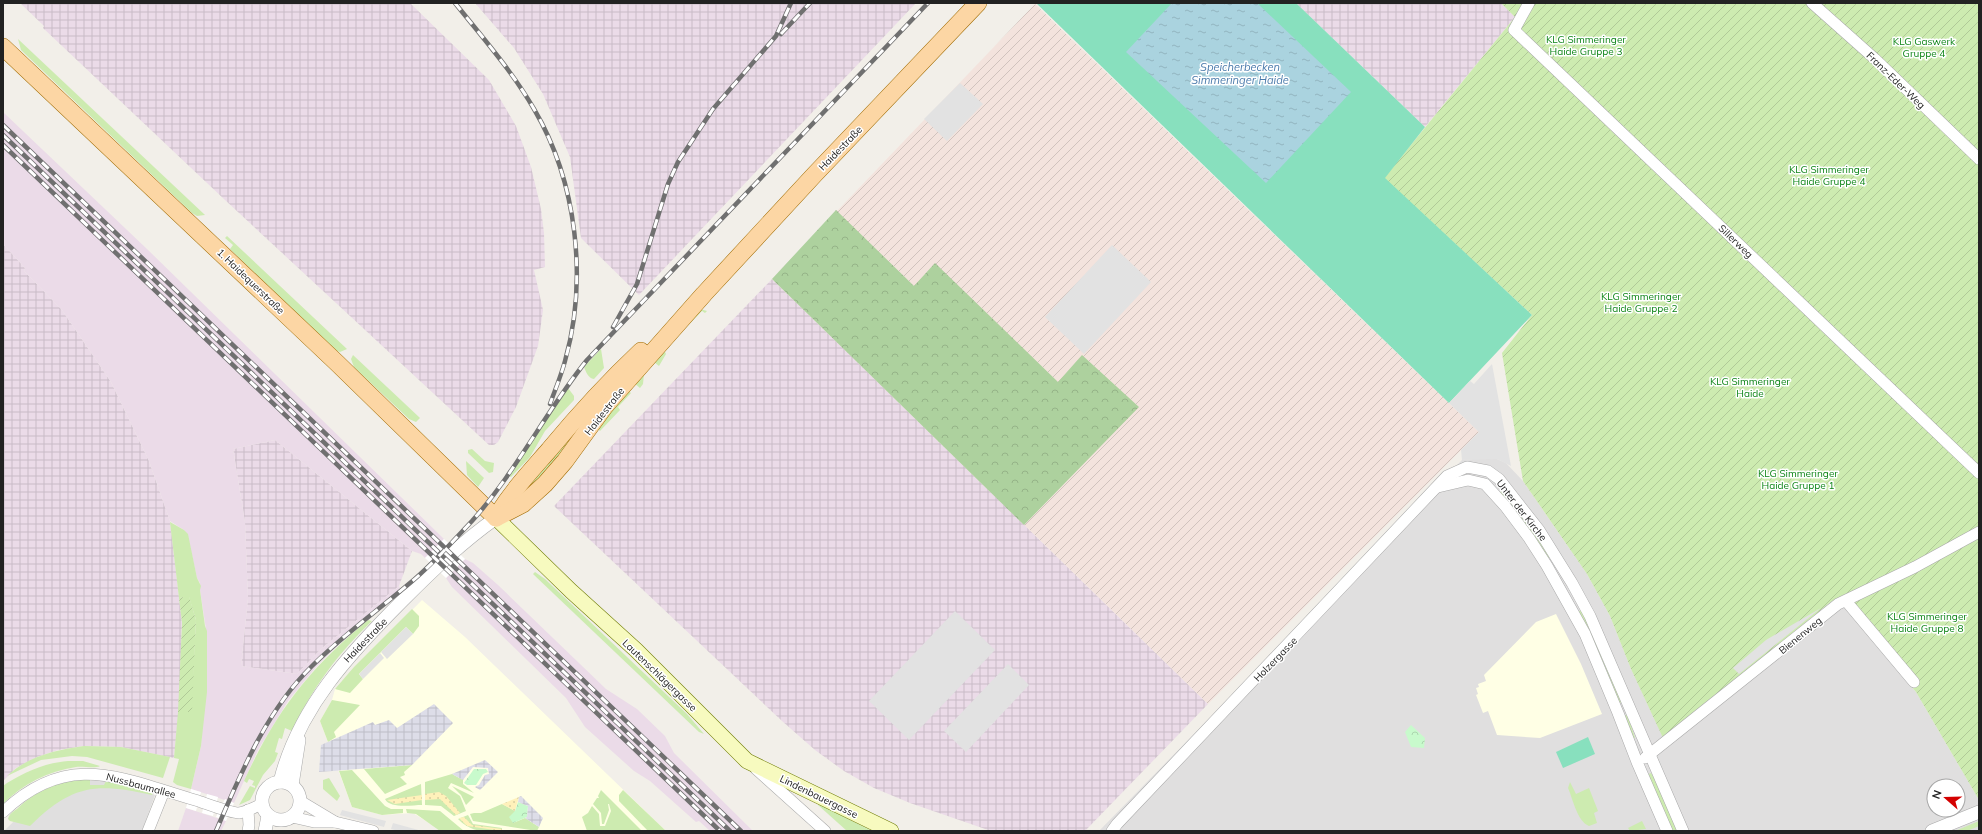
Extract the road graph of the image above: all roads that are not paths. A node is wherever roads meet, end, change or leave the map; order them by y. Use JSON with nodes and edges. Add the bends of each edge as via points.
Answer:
{"nodes":[{"id":1,"x":978,"y":3,"type":"edge"},
{"id":2,"x":1529,"y":3,"type":"edge"},
{"id":3,"x":1812,"y":3,"type":"edge"},
{"id":4,"x":3,"y":47,"type":"edge"},
{"id":5,"x":1979,"y":159,"type":"edge"},
{"id":6,"x":1488,"y":471,"type":"junction"},
{"id":7,"x":1979,"y":473,"type":"edge"},
{"id":8,"x":1485,"y":484,"type":"junction"},
{"id":9,"x":1438,"y":487,"type":"junction"},
{"id":10,"x":496,"y":518,"type":"junction"},
{"id":11,"x":1979,"y":532,"type":"edge"},
{"id":12,"x":1558,"y":559,"type":"junction"},
{"id":13,"x":1547,"y":566,"type":"junction"},
{"id":14,"x":1846,"y":601,"type":"junction"},
{"id":15,"x":1914,"y":682,"type":"dead end"},
{"id":16,"x":1651,"y":754,"type":"junction"},
{"id":17,"x":746,"y":761,"type":"junction"},
{"id":18,"x":1637,"y":762,"type":"junction"},
{"id":19,"x":286,"y":783,"type":"junction"},
{"id":20,"x":164,"y":791,"type":"junction"},
{"id":21,"x":300,"y":801,"type":"junction"},
{"id":22,"x":248,"y":810,"type":"junction"},
{"id":23,"x":3,"y":812,"type":"edge"},
{"id":24,"x":1979,"y":812,"type":"edge"},
{"id":25,"x":276,"y":818,"type":"edge"},
{"id":26,"x":335,"y":822,"type":"junction"},
{"id":27,"x":148,"y":831,"type":"edge"},
{"id":28,"x":248,"y":831,"type":"edge"},
{"id":29,"x":265,"y":831,"type":"edge"},
{"id":30,"x":373,"y":831,"type":"edge"},
{"id":31,"x":825,"y":831,"type":"edge"},
{"id":32,"x":891,"y":831,"type":"edge"},
{"id":33,"x":1112,"y":831,"type":"edge"},
{"id":34,"x":1667,"y":831,"type":"edge"},
{"id":35,"x":1683,"y":831,"type":"edge"},
{"id":36,"x":1932,"y":831,"type":"edge"}],
"edges":[{"from":1,"to":10,"type":"main road","name":"Haidestraße","via":[[704,294],[605,406],[576,447],[544,484],[523,504]]},
{"from":2,"to":7,"type":"street","name":"Sillerweg","via":[[1514,30]]},
{"from":3,"to":5,"type":"street","name":"Franz-Eder-Weg"},
{"from":4,"to":10,"type":"main road","name":"1. Haidequerstraße","via":[[337,363]]},
{"from":6,"to":8,"type":"street"},
{"from":6,"to":9,"type":"street","name":"Unter der Kirche","via":[[1467,466],[1447,476]]},
{"from":6,"to":12,"type":"street","name":"Unter der Kirche","via":[[1499,479],[1515,498]]},
{"from":8,"to":9,"type":"street","name":"Unter der Kirche","via":[[1468,480]]},
{"from":8,"to":13,"type":"street","name":"Unter der Kirche","via":[[1505,506]]},
{"from":9,"to":33,"type":"street","name":"Holzergasse"},
{"from":10,"to":17,"type":"main road","name":"Lautenschlägergasse","via":[[636,650]]},
{"from":10,"to":19,"type":"street","name":"Haidestraße","via":[[436,568],[365,638],[331,677],[289,750]]},
{"from":11,"to":14,"type":"street","name":"Bienenweg"},
{"from":12,"to":13,"type":"street"},
{"from":12,"to":16,"type":"street","name":"Unter der Kirche","via":[[1590,616]]},
{"from":13,"to":18,"type":"street","name":"Unter der Kirche","via":[[1585,634]]},
{"from":14,"to":15,"type":"street"},
{"from":14,"to":16,"type":"street","name":"Bienenweg","via":[[1838,604]]},
{"from":16,"to":18,"type":"street","name":"Bienenweg"},
{"from":16,"to":35,"type":"street","name":"Unter der Kirche"},
{"from":17,"to":31,"type":"street","name":"Lautenschlägergasse"},
{"from":17,"to":32,"type":"main road","name":"Lindenbauergasse"},
{"from":18,"to":34,"type":"street","name":"Unter der Kirche"},
{"from":19,"to":21,"type":"street","via":[[297,790]]},
{"from":19,"to":25,"type":"street","via":[[274,783],[264,792]]},
{"from":20,"to":22,"type":"street","name":"Nussbaumallee","via":[[237,812]]},
{"from":20,"to":23,"type":"street","name":"Nussbaumallee","via":[[110,776],[81,773],[65,775],[35,787]]},
{"from":20,"to":27,"type":"street"},
{"from":21,"to":25,"type":"street","via":[[296,813]]},
{"from":21,"to":26,"type":"street"},
{"from":22,"to":25,"type":"street","name":"Nussbaumallee"},
{"from":22,"to":28,"type":"street"},
{"from":24,"to":36,"type":"street"},
{"from":25,"to":26,"type":"street"},
{"from":25,"to":29,"type":"street"},
{"from":26,"to":30,"type":"street"}]}
